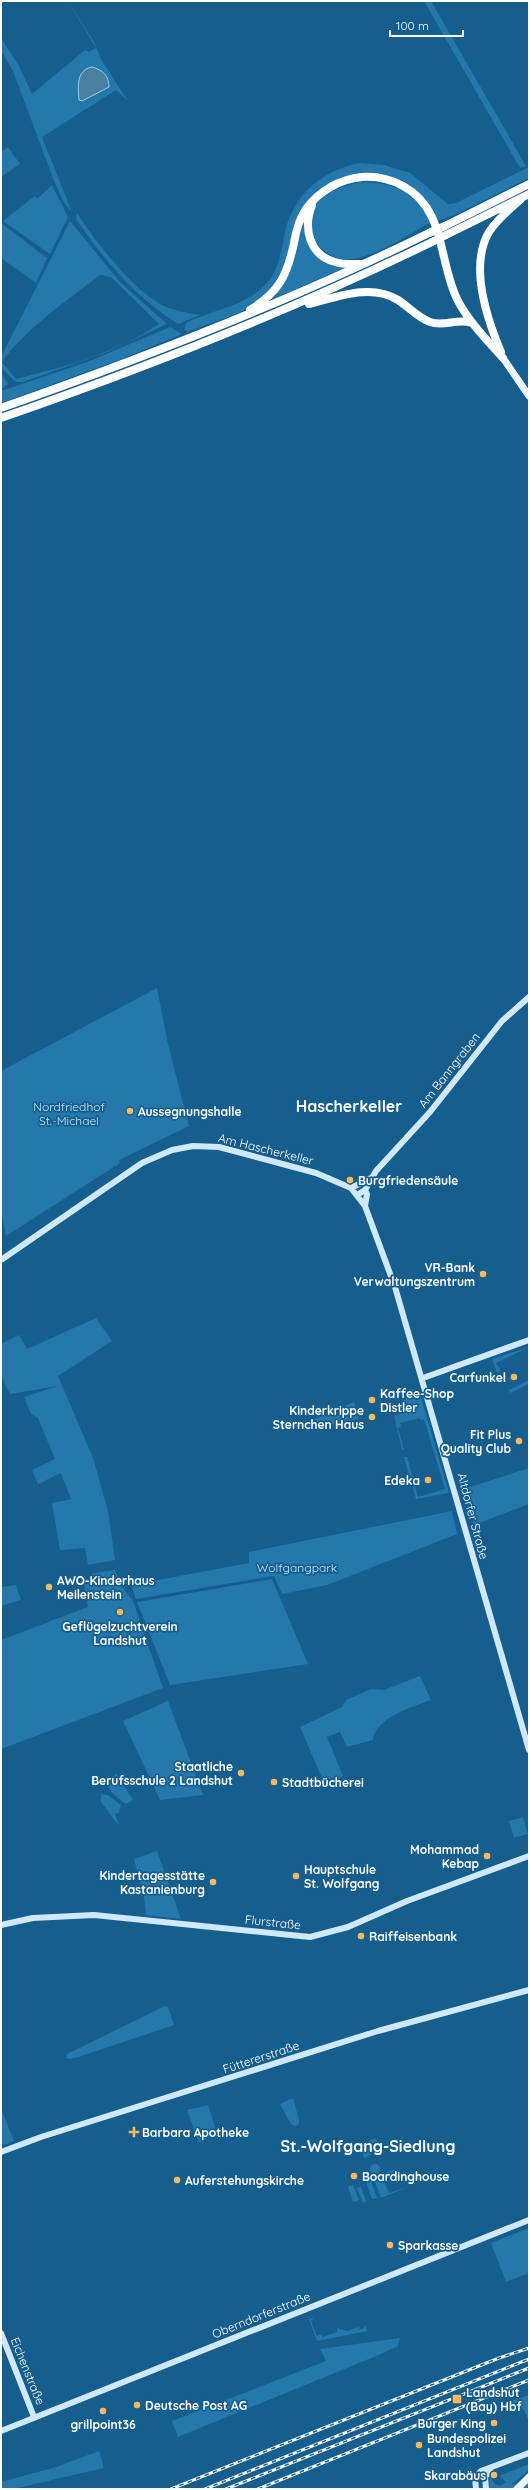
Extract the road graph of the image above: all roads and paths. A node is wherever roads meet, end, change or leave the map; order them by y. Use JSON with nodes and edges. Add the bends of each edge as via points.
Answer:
{"nodes":[{"id":1,"x":529,"y":184,"type":"edge"},
{"id":2,"x":529,"y":194,"type":"edge"},
{"id":3,"x":314,"y":199,"type":"junction"},
{"id":4,"x":521,"y":199,"type":"junction"},
{"id":5,"x":366,"y":264,"type":"junction"},
{"id":6,"x":287,"y":309,"type":"junction"},
{"id":7,"x":230,"y":323,"type":"junction"},
{"id":8,"x":472,"y":323,"type":"junction"},
{"id":9,"x":503,"y":358,"type":"junction"},
{"id":10,"x":529,"y":396,"type":"edge"},
{"id":11,"x":1,"y":408,"type":"edge"},
{"id":12,"x":1,"y":418,"type":"edge"},
{"id":13,"x":529,"y":997,"type":"edge"},
{"id":14,"x":372,"y":1177,"type":"junction"},
{"id":15,"x":351,"y":1188,"type":"junction"},
{"id":16,"x":365,"y":1190,"type":"junction"},
{"id":17,"x":358,"y":1195,"type":"junction"},
{"id":18,"x":365,"y":1206,"type":"junction"},
{"id":19,"x":1,"y":1260,"type":"edge"},
{"id":20,"x":395,"y":1287,"type":"joint"},
{"id":21,"x":529,"y":1340,"type":"edge"},
{"id":22,"x":423,"y":1378,"type":"junction"},
{"id":23,"x":529,"y":1750,"type":"edge"},
{"id":24,"x":529,"y":1856,"type":"edge"},
{"id":25,"x":1,"y":1925,"type":"edge"},
{"id":26,"x":529,"y":1990,"type":"edge"},
{"id":27,"x":1,"y":2152,"type":"edge"},
{"id":28,"x":529,"y":2220,"type":"edge"},
{"id":29,"x":1,"y":2334,"type":"edge"},
{"id":30,"x":34,"y":2417,"type":"junction"},
{"id":31,"x":1,"y":2431,"type":"edge"},
{"id":32,"x":529,"y":2453,"type":"edge"},
{"id":33,"x":493,"y":2467,"type":"junction"},
{"id":34,"x":529,"y":2477,"type":"edge"},
{"id":35,"x":519,"y":2487,"type":"edge"},
{"id":36,"x":476,"y":2489,"type":"edge"},
{"id":37,"x":486,"y":2489,"type":"edge"}],
"edges":[{"from":1,"to":5,"type":"highway","bridge":true},
{"from":2,"to":4,"type":"highway"},
{"from":3,"to":5,"type":"highway","via":[[307,223],[308,234],[315,248],[334,262]]},
{"from":3,"to":7,"type":"highway","via":[[298,224],[290,261],[281,282],[260,304]]},
{"from":3,"to":8,"type":"highway","via":[[326,189],[343,181],[367,176],[392,181],[415,194],[431,214],[439,234],[449,278],[458,301]]},
{"from":4,"to":6,"type":"highway","bridge":true},
{"from":4,"to":9,"type":"highway","via":[[492,227],[486,237],[481,256],[487,316]]},
{"from":5,"to":7,"type":"highway"},
{"from":6,"to":8,"type":"highway","via":[[370,291],[390,296],[432,323],[464,320]]},
{"from":6,"to":12,"type":"highway","via":[[102,383]]},
{"from":7,"to":11,"type":"highway"},
{"from":8,"to":9,"type":"highway"},
{"from":9,"to":10,"type":"main road"},
{"from":13,"to":14,"type":"main road","name":"Am Banngraben","via":[[502,1021],[430,1112]]},
{"from":14,"to":15,"type":"main road","name":"Am Banngraben"},
{"from":14,"to":16,"type":"main road","name":"Am Banngraben"},
{"from":15,"to":17,"type":"main road","name":"Am Hascherkeller"},
{"from":15,"to":19,"type":"main road","name":"Am Hascherkeller","via":[[316,1173],[219,1148],[193,1146],[172,1150],[142,1163]]},
{"from":16,"to":17,"type":"main road","name":"Am Banngraben"},
{"from":16,"to":18,"type":"main road","name":"Am Banngraben"},
{"from":17,"to":18,"type":"main road","name":"Am Hascherkeller"},
{"from":18,"to":20,"type":"main road","name":"Am Hascherkeller"},
{"from":20,"to":22,"type":"main road","name":"Altdorfer Straße"},
{"from":21,"to":22,"type":"main road"},
{"from":22,"to":23,"type":"main road","name":"Altdorfer Straße"},
{"from":24,"to":25,"type":"main road","name":"Flurstraße","via":[[407,1901],[348,1927],[310,1937],[94,1915],[34,1918]]},
{"from":26,"to":27,"type":"main road","name":"Füttererstraße","via":[[378,2031],[40,2137]]},
{"from":28,"to":30,"type":"main road","name":"Oberndorferstraße"},
{"from":29,"to":30,"type":"main road","name":"Eichenstraße"},
{"from":30,"to":31,"type":"main road","name":"Oberndorferstraße"},
{"from":32,"to":33,"type":"main road"},
{"from":33,"to":36,"type":"main road","via":[[476,2475]]},
{"from":33,"to":37,"type":"main road","via":[[485,2476]]},
{"from":34,"to":35,"type":"main road"}]}
